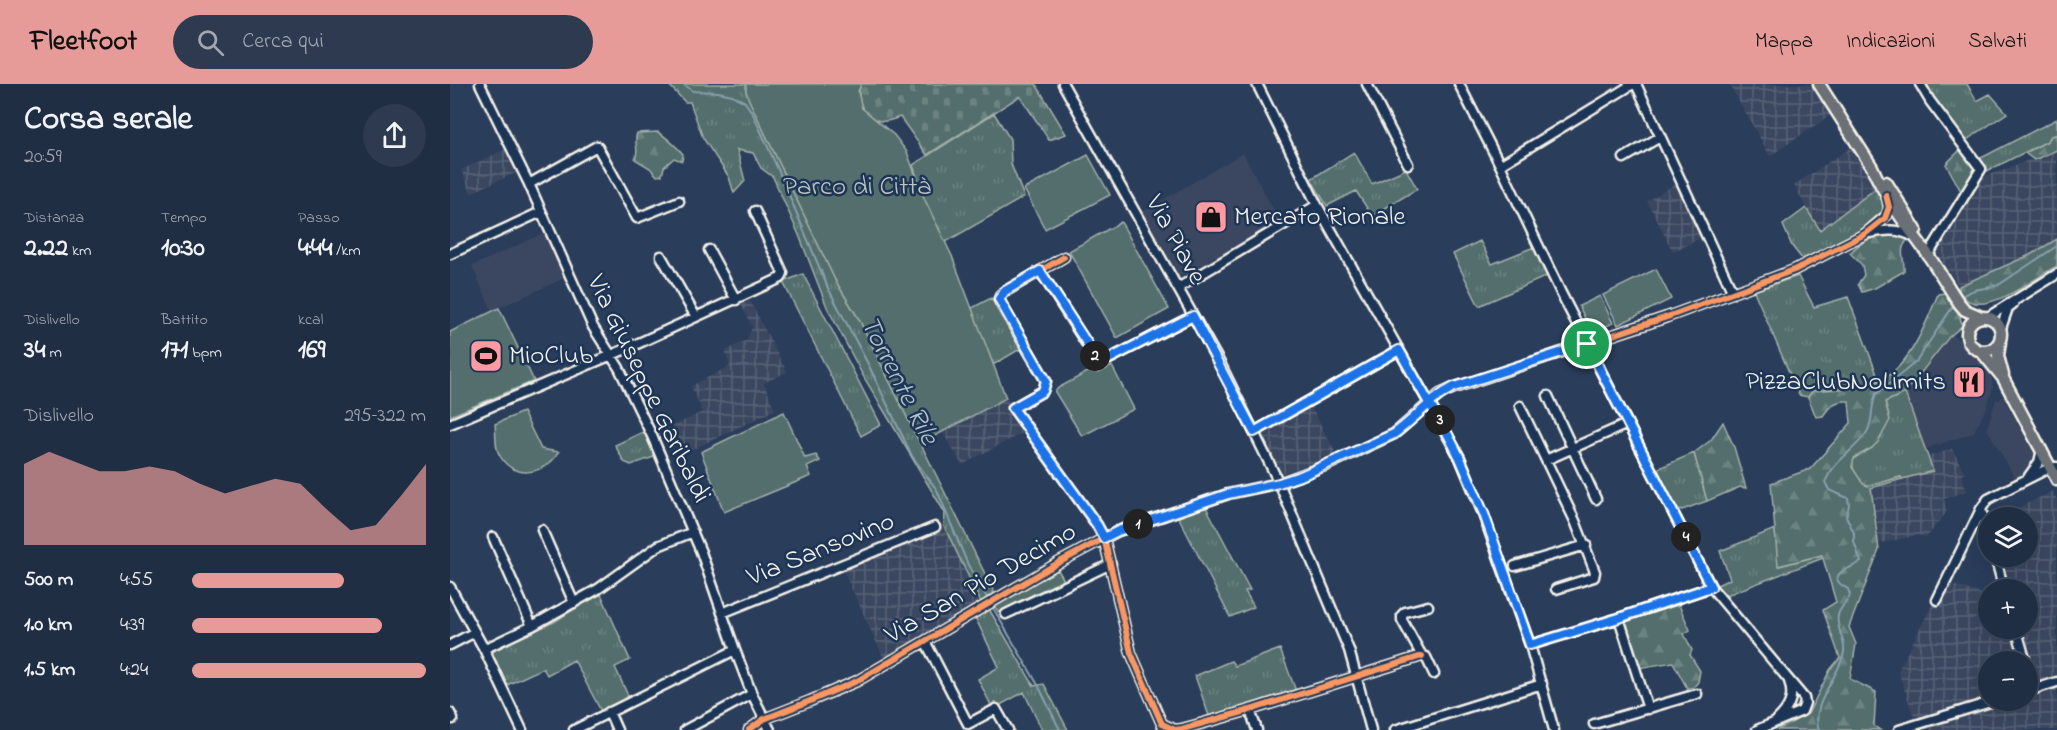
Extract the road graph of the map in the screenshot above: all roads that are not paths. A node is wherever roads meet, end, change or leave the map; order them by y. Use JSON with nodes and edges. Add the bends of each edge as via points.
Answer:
{"nodes":[{"id":1,"x":480,"y":84,"type":"edge"},
{"id":2,"x":1063,"y":84,"type":"edge"},
{"id":3,"x":1257,"y":84,"type":"edge"},
{"id":4,"x":1367,"y":84,"type":"edge"},
{"id":5,"x":1459,"y":84,"type":"edge"},
{"id":6,"x":1634,"y":84,"type":"edge"},
{"id":7,"x":1819,"y":84,"type":"edge"},
{"id":8,"x":1920,"y":84,"type":"edge"},
{"id":9,"x":1660,"y":137,"type":"junction"},
{"id":10,"x":1624,"y":158,"type":"dead end"},
{"id":11,"x":1408,"y":164,"type":"dead end"},
{"id":12,"x":1500,"y":165,"type":"junction"},
{"id":13,"x":1872,"y":166,"type":"junction"},
{"id":14,"x":529,"y":184,"type":"junction"},
{"id":15,"x":1886,"y":195,"type":"junction"},
{"id":16,"x":679,"y":201,"type":"dead end"},
{"id":17,"x":1317,"y":205,"type":"junction"},
{"id":18,"x":1901,"y":205,"type":"junction"},
{"id":19,"x":754,"y":211,"type":"dead end"},
{"id":20,"x":541,"y":212,"type":"junction"},
{"id":21,"x":1900,"y":217,"type":"junction"},
{"id":22,"x":1885,"y":218,"type":"junction"},
{"id":23,"x":1886,"y":230,"type":"junction"},
{"id":24,"x":1865,"y":234,"type":"junction"},
{"id":25,"x":1915,"y":234,"type":"junction"},
{"id":26,"x":709,"y":249,"type":"dead end"},
{"id":27,"x":1926,"y":252,"type":"junction"},
{"id":28,"x":450,"y":254,"type":"edge"},
{"id":29,"x":661,"y":256,"type":"dead end"},
{"id":30,"x":1064,"y":257,"type":"dead end"},
{"id":31,"x":1040,"y":271,"type":"junction"},
{"id":32,"x":2057,"y":274,"type":"edge"},
{"id":33,"x":1178,"y":288,"type":"junction"},
{"id":34,"x":1733,"y":293,"type":"junction"},
{"id":35,"x":2019,"y":297,"type":"junction"},
{"id":36,"x":736,"y":300,"type":"junction"},
{"id":37,"x":1959,"y":303,"type":"junction"},
{"id":38,"x":1193,"y":316,"type":"junction"},
{"id":39,"x":1984,"y":316,"type":"junction"},
{"id":40,"x":696,"y":317,"type":"junction"},
{"id":41,"x":1968,"y":327,"type":"junction"},
{"id":42,"x":2001,"y":328,"type":"junction"},
{"id":43,"x":2000,"y":342,"type":"junction"},
{"id":44,"x":1587,"y":344,"type":"junction"},
{"id":45,"x":1399,"y":350,"type":"junction"},
{"id":46,"x":1981,"y":351,"type":"junction"},
{"id":47,"x":611,"y":355,"type":"junction"},
{"id":48,"x":2003,"y":378,"type":"junction"},
{"id":49,"x":1548,"y":396,"type":"dead end"},
{"id":50,"x":1429,"y":403,"type":"junction"},
{"id":51,"x":1520,"y":406,"type":"dead end"},
{"id":52,"x":450,"y":424,"type":"edge"},
{"id":53,"x":1627,"y":424,"type":"junction"},
{"id":54,"x":1254,"y":432,"type":"junction"},
{"id":55,"x":1572,"y":448,"type":"junction"},
{"id":56,"x":2042,"y":450,"type":"junction"},
{"id":57,"x":1546,"y":460,"type":"junction"},
{"id":58,"x":2054,"y":467,"type":"edge"},
{"id":59,"x":2057,"y":480,"type":"edge"},
{"id":60,"x":2022,"y":482,"type":"junction"},
{"id":61,"x":1279,"y":483,"type":"junction"},
{"id":62,"x":1596,"y":499,"type":"dead end"},
{"id":63,"x":1983,"y":507,"type":"edge"},
{"id":64,"x":1978,"y":515,"type":"edge"},
{"id":65,"x":935,"y":527,"type":"dead end"},
{"id":66,"x":542,"y":530,"type":"dead end"},
{"id":67,"x":693,"y":532,"type":"junction"},
{"id":68,"x":493,"y":537,"type":"dead end"},
{"id":69,"x":1104,"y":538,"type":"junction"},
{"id":70,"x":1586,"y":545,"type":"junction"},
{"id":71,"x":1111,"y":564,"type":"junction"},
{"id":72,"x":1515,"y":566,"type":"dead end"},
{"id":73,"x":450,"y":587,"type":"edge"},
{"id":74,"x":1711,"y":587,"type":"junction"},
{"id":75,"x":1556,"y":589,"type":"dead end"},
{"id":76,"x":1937,"y":600,"type":"dead end"},
{"id":77,"x":574,"y":603,"type":"junction"},
{"id":78,"x":1428,"y":606,"type":"dead end"},
{"id":79,"x":722,"y":613,"type":"junction"},
{"id":80,"x":1006,"y":614,"type":"dead end"},
{"id":81,"x":1619,"y":618,"type":"junction"},
{"id":82,"x":532,"y":626,"type":"junction"},
{"id":83,"x":475,"y":632,"type":"junction"},
{"id":84,"x":925,"y":641,"type":"junction"},
{"id":85,"x":450,"y":645,"type":"edge"},
{"id":86,"x":1530,"y":645,"type":"junction"},
{"id":87,"x":484,"y":649,"type":"junction"},
{"id":88,"x":735,"y":650,"type":"junction"},
{"id":89,"x":1422,"y":656,"type":"junction"},
{"id":90,"x":1434,"y":674,"type":"dead end"},
{"id":91,"x":1357,"y":675,"type":"junction"},
{"id":92,"x":1787,"y":678,"type":"junction"},
{"id":93,"x":2057,"y":682,"type":"edge"},
{"id":94,"x":1542,"y":684,"type":"junction"},
{"id":95,"x":2038,"y":688,"type":"edge"},
{"id":96,"x":752,"y":694,"type":"junction"},
{"id":97,"x":1697,"y":694,"type":"dead end"},
{"id":98,"x":1978,"y":706,"type":"edge"},
{"id":99,"x":1648,"y":709,"type":"junction"},
{"id":100,"x":1250,"y":711,"type":"junction"},
{"id":101,"x":609,"y":712,"type":"junction"},
{"id":102,"x":764,"y":719,"type":"junction"},
{"id":103,"x":1775,"y":722,"type":"junction"},
{"id":104,"x":1594,"y":724,"type":"dead end"},
{"id":105,"x":522,"y":730,"type":"edge"},
{"id":106,"x":574,"y":730,"type":"edge"},
{"id":107,"x":617,"y":730,"type":"edge"},
{"id":108,"x":685,"y":730,"type":"edge"},
{"id":109,"x":750,"y":730,"type":"edge"},
{"id":110,"x":770,"y":730,"type":"edge"},
{"id":111,"x":1008,"y":730,"type":"edge"},
{"id":112,"x":1257,"y":730,"type":"edge"},
{"id":113,"x":1371,"y":730,"type":"edge"},
{"id":114,"x":1395,"y":730,"type":"edge"},
{"id":115,"x":1554,"y":730,"type":"edge"},
{"id":116,"x":1757,"y":730,"type":"edge"},
{"id":117,"x":1899,"y":730,"type":"edge"}],
"edges":[{"from":1,"to":14,"type":"street","name":"Via Giuseppe Garibaldi"},
{"from":2,"to":33,"type":"street","name":"Via Piave"},
{"from":3,"to":17,"type":"street"},
{"from":4,"to":11,"type":"street"},
{"from":5,"to":12,"type":"street"},
{"from":6,"to":9,"type":"street"},
{"from":6,"to":12,"type":"street"},
{"from":7,"to":13,"type":"main road"},
{"from":8,"to":27,"type":"street","via":[[1981,169]]},
{"from":9,"to":10,"type":"street"},
{"from":9,"to":34,"type":"street"},
{"from":12,"to":44,"type":"street"},
{"from":13,"to":15,"type":"main road"},
{"from":13,"to":18,"type":"main road"},
{"from":14,"to":16,"type":"street","via":[[597,146],[637,218]]},
{"from":14,"to":20,"type":"street","name":"Via Giuseppe Garibaldi"},
{"from":15,"to":21,"type":"main road"},
{"from":15,"to":22,"type":"street","via":[[1889,207]]},
{"from":17,"to":33,"type":"street"},
{"from":17,"to":45,"type":"street"},
{"from":18,"to":21,"type":"street"},
{"from":18,"to":25,"type":"main road"},
{"from":19,"to":36,"type":"street","via":[[783,273],[781,278]]},
{"from":20,"to":28,"type":"street"},
{"from":20,"to":47,"type":"street","name":"Via Giuseppe Garibaldi","via":[[593,327]]},
{"from":21,"to":22,"type":"street"},
{"from":21,"to":23,"type":"street"},
{"from":21,"to":25,"type":"main road"},
{"from":22,"to":24,"type":"street"},
{"from":23,"to":24,"type":"street"},
{"from":23,"to":25,"type":"street"},
{"from":24,"to":34,"type":"street","via":[[1794,270]]},
{"from":25,"to":27,"type":"main road"},
{"from":26,"to":36,"type":"street"},
{"from":27,"to":37,"type":"main road"},
{"from":29,"to":40,"type":"street"},
{"from":30,"to":31,"type":"street"},
{"from":31,"to":38,"type":"street","via":[[1098,359],[1109,359]]},
{"from":31,"to":69,"type":"street","via":[[1005,291],[999,299],[1046,381],[1043,391],[1013,408]]},
{"from":32,"to":35,"type":"street"},
{"from":33,"to":38,"type":"street","name":"Via Piave"},
{"from":34,"to":44,"type":"street"},
{"from":35,"to":39,"type":"street"},
{"from":35,"to":42,"type":"street","via":[[2008,308]]},
{"from":36,"to":40,"type":"street"},
{"from":37,"to":39,"type":"main road","via":[[1965,310]]},
{"from":37,"to":41,"type":"main road"},
{"from":38,"to":54,"type":"street","name":"Via Piave"},
{"from":39,"to":41,"type":"main road"},
{"from":39,"to":42,"type":"main road","via":[[1995,319]]},
{"from":40,"to":47,"type":"street"},
{"from":41,"to":46,"type":"main road","via":[[1971,345]]},
{"from":42,"to":43,"type":"main road"},
{"from":43,"to":46,"type":"main road"},
{"from":43,"to":48,"type":"main road","via":[[1998,356]]},
{"from":44,"to":50,"type":"street","name":"Via San Pio Decimo","via":[[1469,381]]},
{"from":44,"to":53,"type":"street"},
{"from":45,"to":50,"type":"street"},
{"from":45,"to":54,"type":"street"},
{"from":46,"to":48,"type":"main road"},
{"from":47,"to":52,"type":"street"},
{"from":47,"to":67,"type":"street","name":"Via Giuseppe Garibaldi","via":[[652,436]]},
{"from":48,"to":56,"type":"main road"},
{"from":49,"to":55,"type":"street"},
{"from":50,"to":61,"type":"street","name":"Via San Pio Decimo","via":[[1387,438]]},
{"from":50,"to":86,"type":"street","via":[[1460,458],[1484,514]]},
{"from":51,"to":57,"type":"street"},
{"from":53,"to":55,"type":"street"},
{"from":53,"to":74,"type":"street"},
{"from":54,"to":61,"type":"street","name":"Via Piave"},
{"from":55,"to":57,"type":"street"},
{"from":55,"to":62,"type":"street"},
{"from":56,"to":58,"type":"main road"},
{"from":56,"to":60,"type":"street","via":[[2033,472]]},
{"from":57,"to":70,"type":"street"},
{"from":58,"to":59,"type":"main road"},
{"from":58,"to":60,"type":"street"},
{"from":60,"to":63,"type":"street"},
{"from":61,"to":69,"type":"street","name":"Via San Pio Decimo","via":[[1228,494]]},
{"from":61,"to":91,"type":"street","name":"Via Piave"},
{"from":64,"to":76,"type":"street"},
{"from":65,"to":79,"type":"street","name":"Via Sansovino"},
{"from":66,"to":77,"type":"street"},
{"from":67,"to":77,"type":"street","via":[[657,546]]},
{"from":67,"to":79,"type":"street","name":"Via Giuseppe Garibaldi"},
{"from":68,"to":82,"type":"street"},
{"from":69,"to":71,"type":"street"},
{"from":69,"to":84,"type":"street","name":"Via San Pio Decimo"},
{"from":70,"to":72,"type":"street"},
{"from":70,"to":75,"type":"street","via":[[1594,577]]},
{"from":71,"to":80,"type":"street"},
{"from":71,"to":100,"type":"street","via":[[1131,653],[1162,724],[1182,729]]},
{"from":73,"to":83,"type":"street"},
{"from":74,"to":81,"type":"street"},
{"from":74,"to":92,"type":"street"},
{"from":77,"to":82,"type":"street"},
{"from":78,"to":89,"type":"street","via":[[1405,612],[1401,620]]},
{"from":79,"to":88,"type":"street","name":"Via Giuseppe Garibaldi"},
{"from":81,"to":86,"type":"street"},
{"from":81,"to":99,"type":"street"},
{"from":82,"to":87,"type":"street"},
{"from":83,"to":85,"type":"street"},
{"from":83,"to":87,"type":"street"},
{"from":84,"to":102,"type":"street","name":"Via San Pio Decimo","via":[[857,681]]},
{"from":84,"to":111,"type":"street","via":[[968,724],[996,709]]},
{"from":86,"to":94,"type":"street"},
{"from":87,"to":105,"type":"street"},
{"from":88,"to":96,"type":"street","name":"Via Giuseppe Garibaldi"},
{"from":88,"to":101,"type":"street"},
{"from":89,"to":90,"type":"street"},
{"from":89,"to":91,"type":"street"},
{"from":91,"to":100,"type":"street"},
{"from":91,"to":113,"type":"street","name":"Via Piave"},
{"from":92,"to":103,"type":"street","via":[[1791,700]]},
{"from":92,"to":103,"type":"street","via":[[1800,692],[1804,708]]},
{"from":93,"to":95,"type":"street"},
{"from":94,"to":114,"type":"street"},
{"from":94,"to":115,"type":"street"},
{"from":96,"to":102,"type":"street","name":"Via Giuseppe Garibaldi"},
{"from":96,"to":108,"type":"street"},
{"from":97,"to":99,"type":"street"},
{"from":98,"to":117,"type":"street"},
{"from":99,"to":104,"type":"street"},
{"from":100,"to":112,"type":"street"},
{"from":101,"to":106,"type":"street"},
{"from":101,"to":107,"type":"street"},
{"from":102,"to":109,"type":"street","name":"Via San Pio Decimo"},
{"from":102,"to":110,"type":"street","name":"Via Giuseppe Garibaldi"},
{"from":103,"to":116,"type":"street"}]}
